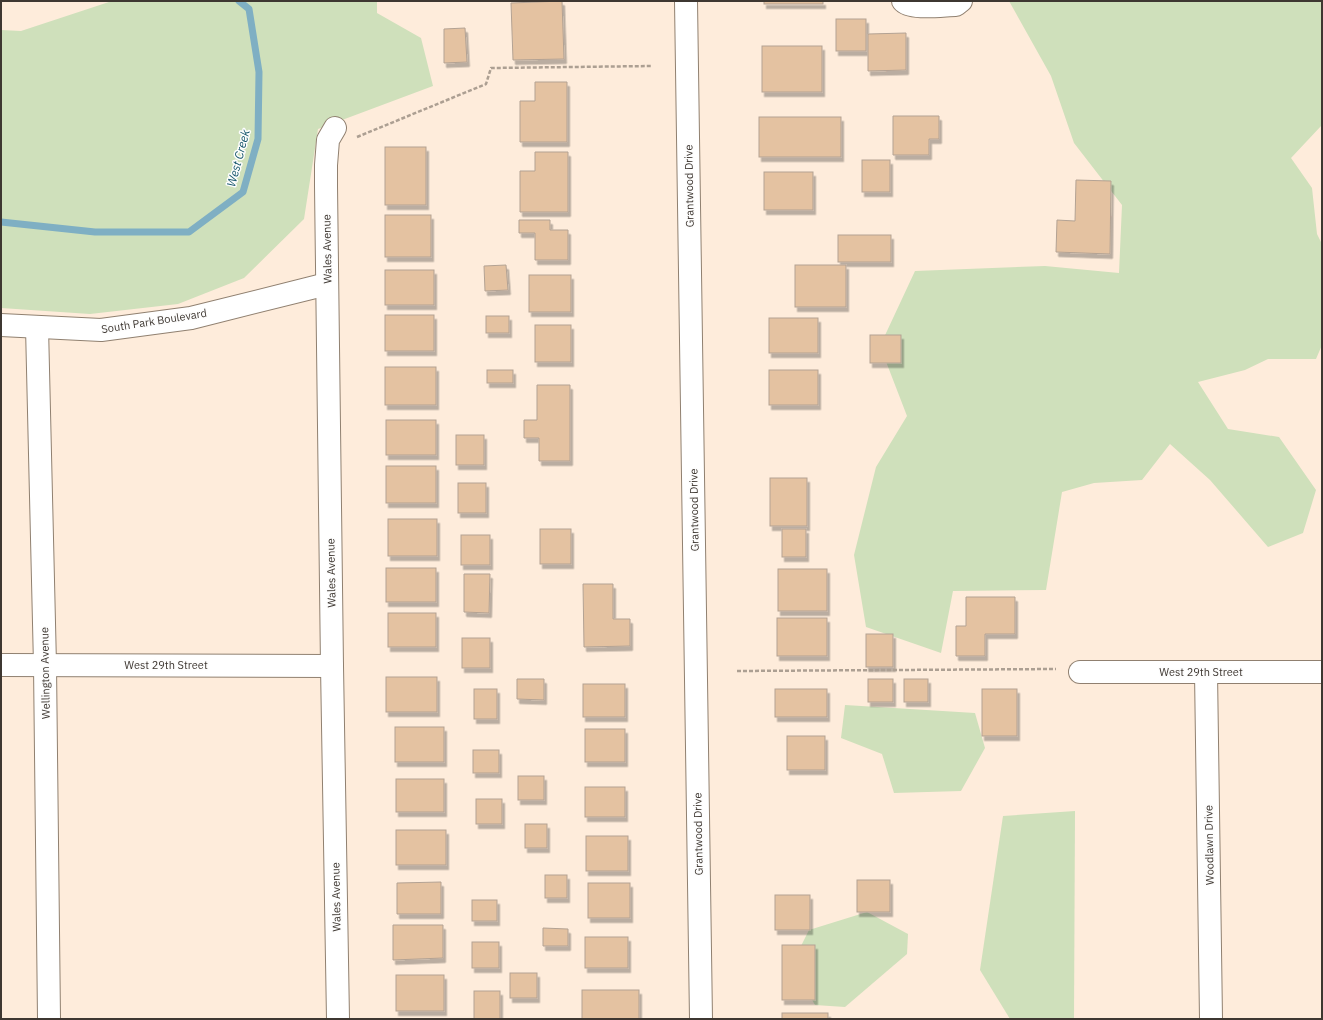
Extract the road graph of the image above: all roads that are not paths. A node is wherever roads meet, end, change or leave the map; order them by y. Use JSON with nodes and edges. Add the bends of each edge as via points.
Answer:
{"nodes":[{"id":1,"x":686,"y":1,"type":"edge"},
{"id":2,"x":903,"y":1,"type":"edge"},
{"id":3,"x":961,"y":1,"type":"edge"},
{"id":4,"x":343,"y":134,"type":"road end"},
{"id":5,"x":327,"y":284,"type":"junction"},
{"id":6,"x":1,"y":325,"type":"edge"},
{"id":7,"x":37,"y":327,"type":"junction"},
{"id":8,"x":1,"y":665,"type":"edge"},
{"id":9,"x":45,"y":665,"type":"junction"},
{"id":10,"x":332,"y":666,"type":"junction"},
{"id":11,"x":1080,"y":672,"type":"dead end"},
{"id":12,"x":1206,"y":672,"type":"junction"},
{"id":13,"x":1322,"y":672,"type":"edge"},
{"id":14,"x":49,"y":1019,"type":"edge"},
{"id":15,"x":338,"y":1019,"type":"edge"},
{"id":16,"x":701,"y":1019,"type":"edge"},
{"id":17,"x":1211,"y":1019,"type":"edge"}],
"edges":[{"from":1,"to":16,"type":"street","name":"Grantwood Drive"},
{"from":2,"to":3,"type":"street","via":[[913,6],[956,5]]},
{"from":4,"to":5,"type":"street","name":"Wales Avenue","via":[[328,140]]},
{"from":5,"to":7,"type":"street","name":"South Park Boulevard","via":[[190,318],[101,330]]},
{"from":5,"to":10,"type":"street","name":"Wales Avenue"},
{"from":6,"to":7,"type":"street","name":"South Park Boulevard"},
{"from":7,"to":9,"type":"street","name":"Wellington Avenue"},
{"from":8,"to":9,"type":"street","name":"West 29th Street"},
{"from":9,"to":10,"type":"street","name":"West 29th Street"},
{"from":9,"to":14,"type":"street","name":"Wellington Avenue"},
{"from":10,"to":15,"type":"street","name":"Wales Avenue"},
{"from":11,"to":12,"type":"street","name":"West 29th Street"},
{"from":12,"to":13,"type":"street","name":"West 29th Street"},
{"from":12,"to":17,"type":"street","name":"Woodlawn Drive"}]}
